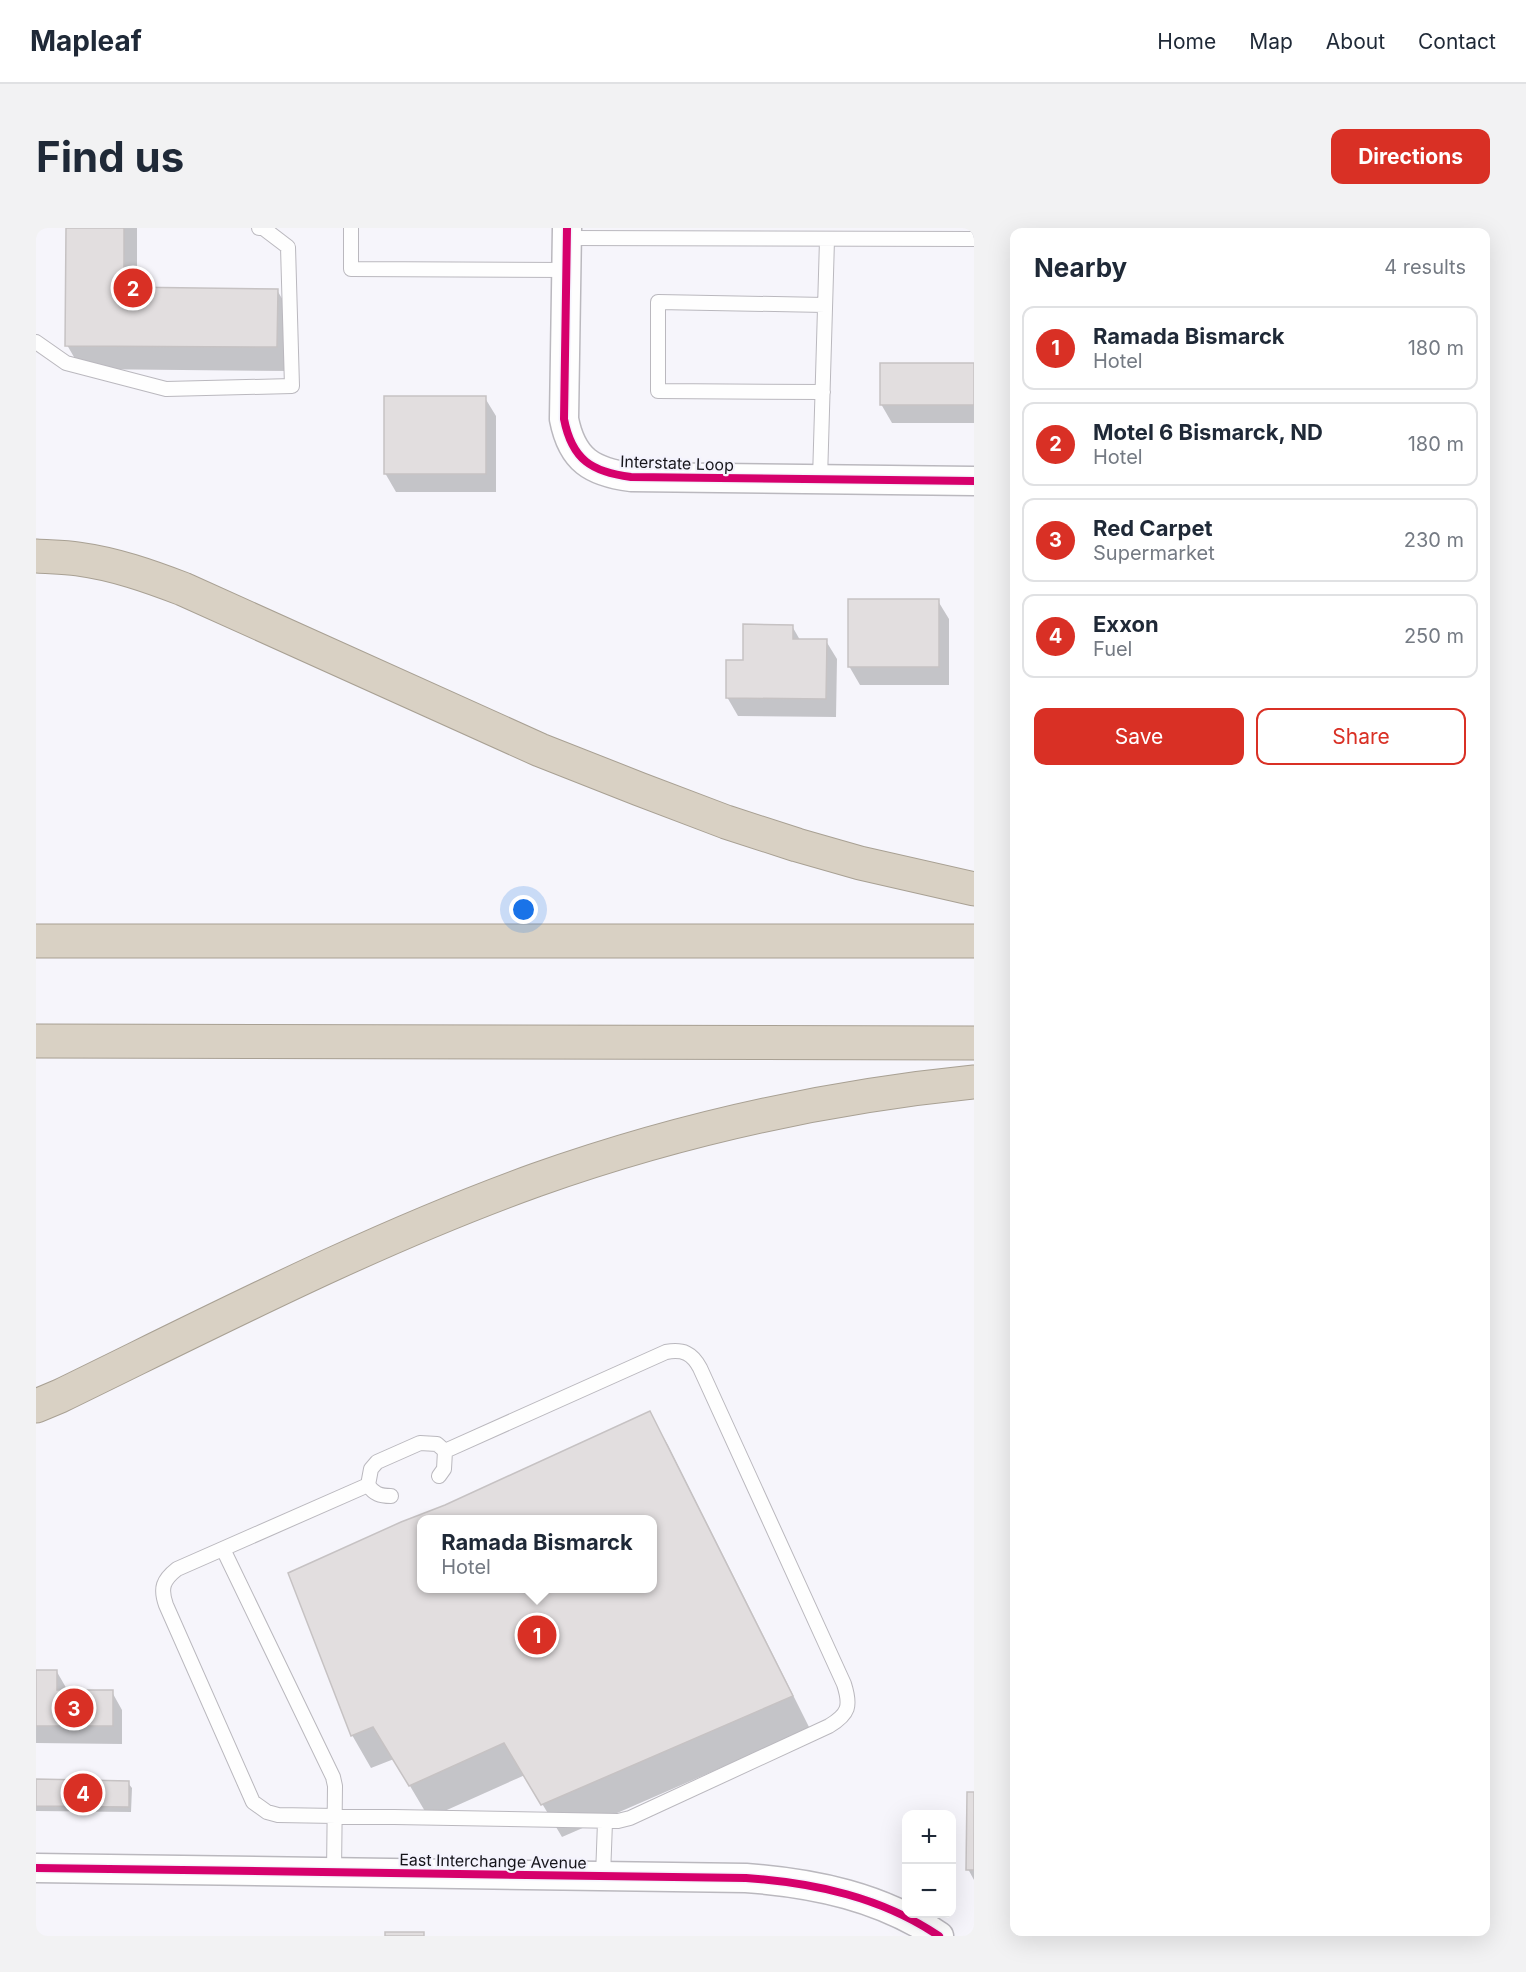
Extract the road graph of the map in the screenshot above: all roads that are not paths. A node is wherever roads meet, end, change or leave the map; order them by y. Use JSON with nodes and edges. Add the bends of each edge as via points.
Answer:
{"nodes":[{"id":1,"x":259,"y":228,"type":"edge"},
{"id":2,"x":351,"y":228,"type":"edge"},
{"id":3,"x":567,"y":233,"type":"edge"},
{"id":4,"x":974,"y":239,"type":"edge"},
{"id":5,"x":827,"y":240,"type":"junction"},
{"id":6,"x":566,"y":270,"type":"junction"},
{"id":7,"x":825,"y":305,"type":"junction"},
{"id":8,"x":36,"y":342,"type":"edge"},
{"id":9,"x":823,"y":393,"type":"junction"},
{"id":10,"x":820,"y":479,"type":"junction"},
{"id":11,"x":974,"y":481,"type":"edge"},
{"id":12,"x":36,"y":556,"type":"edge"},
{"id":13,"x":974,"y":889,"type":"edge"},
{"id":14,"x":36,"y":941,"type":"edge"},
{"id":15,"x":974,"y":941,"type":"edge"},
{"id":16,"x":36,"y":1041,"type":"edge"},
{"id":17,"x":974,"y":1043,"type":"edge"},
{"id":18,"x":974,"y":1082,"type":"edge"},
{"id":19,"x":36,"y":1406,"type":"edge"},
{"id":20,"x":445,"y":1451,"type":"junction"},
{"id":21,"x":438,"y":1476,"type":"dead end"},
{"id":22,"x":368,"y":1485,"type":"junction"},
{"id":23,"x":391,"y":1496,"type":"dead end"},
{"id":24,"x":223,"y":1549,"type":"junction"},
{"id":25,"x":335,"y":1816,"type":"junction"},
{"id":26,"x":605,"y":1822,"type":"junction"},
{"id":27,"x":36,"y":1868,"type":"edge"},
{"id":28,"x":334,"y":1872,"type":"junction"},
{"id":29,"x":603,"y":1876,"type":"junction"},
{"id":30,"x":939,"y":1936,"type":"edge"}],
"edges":[{"from":1,"to":8,"type":"lane","via":[[288,247],[292,386],[166,389],[66,363]]},
{"from":2,"to":6,"type":"lane","via":[[351,269]]},
{"from":3,"to":5,"type":"lane"},
{"from":3,"to":6,"type":"street","name":"Interstate Loop"},
{"from":4,"to":5,"type":"lane"},
{"from":5,"to":7,"type":"lane"},
{"from":6,"to":10,"type":"street","name":"Interstate Loop","via":[[564,419],[574,450],[584,461],[613,475],[631,477]]},
{"from":7,"to":9,"type":"lane"},
{"from":7,"to":9,"type":"lane","via":[[658,302],[658,391]]},
{"from":9,"to":10,"type":"lane"},
{"from":10,"to":11,"type":"street","name":"Interstate Loop"},
{"from":12,"to":13,"type":"highway","via":[[111,565],[164,582],[540,750],[726,822],[860,863]]},
{"from":14,"to":15,"type":"highway"},
{"from":16,"to":17,"type":"highway"},
{"from":18,"to":19,"type":"highway","via":[[784,1111],[580,1165],[457,1210],[367,1249]]},
{"from":20,"to":21,"type":"lane","via":[[444,1469]]},
{"from":20,"to":22,"type":"lane","via":[[437,1444],[420,1443],[377,1462],[371,1468]]},
{"from":20,"to":26,"type":"lane","via":[[666,1352],[686,1352],[700,1368],[844,1684],[847,1710],[829,1726],[630,1818]]},
{"from":22,"to":23,"type":"lane","via":[[381,1496]]},
{"from":22,"to":24,"type":"lane"},
{"from":24,"to":25,"type":"lane","via":[[333,1777]]},
{"from":24,"to":25,"type":"lane","via":[[168,1576],[162,1594],[166,1605],[254,1802],[260,1809],[278,1815]]},
{"from":25,"to":26,"type":"lane"},
{"from":25,"to":28,"type":"lane"},
{"from":26,"to":29,"type":"lane"},
{"from":27,"to":28,"type":"street","name":"East Interchange Avenue"},
{"from":28,"to":29,"type":"street","name":"East Interchange Avenue"},
{"from":29,"to":30,"type":"street","name":"East Interchange Avenue","via":[[746,1878],[796,1883],[873,1902]]}]}
